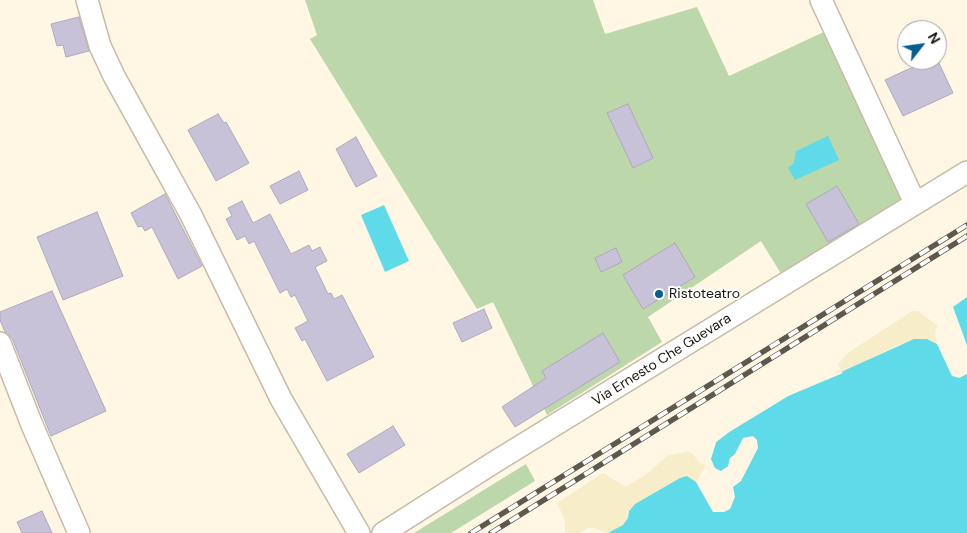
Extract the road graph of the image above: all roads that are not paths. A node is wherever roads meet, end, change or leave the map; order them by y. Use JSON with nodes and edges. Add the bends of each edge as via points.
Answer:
{"nodes":[{"id":1,"x":87,"y":0,"type":"edge"},
{"id":2,"x":821,"y":0,"type":"edge"},
{"id":3,"x":967,"y":172,"type":"edge"},
{"id":4,"x":915,"y":204,"type":"junction"},
{"id":5,"x":0,"y":343,"type":"edge"},
{"id":6,"x":79,"y":533,"type":"edge"},
{"id":7,"x":359,"y":533,"type":"edge"},
{"id":8,"x":383,"y":533,"type":"edge"}],
"edges":[{"from":1,"to":7,"type":"street","via":[[100,46],[114,76],[191,215],[281,399]]},
{"from":2,"to":4,"type":"street"},
{"from":3,"to":4,"type":"street","name":"Via Ernesto Che Guevara"},
{"from":4,"to":8,"type":"street","name":"Via Ernesto Che Guevara"},
{"from":5,"to":6,"type":"street"}]}
